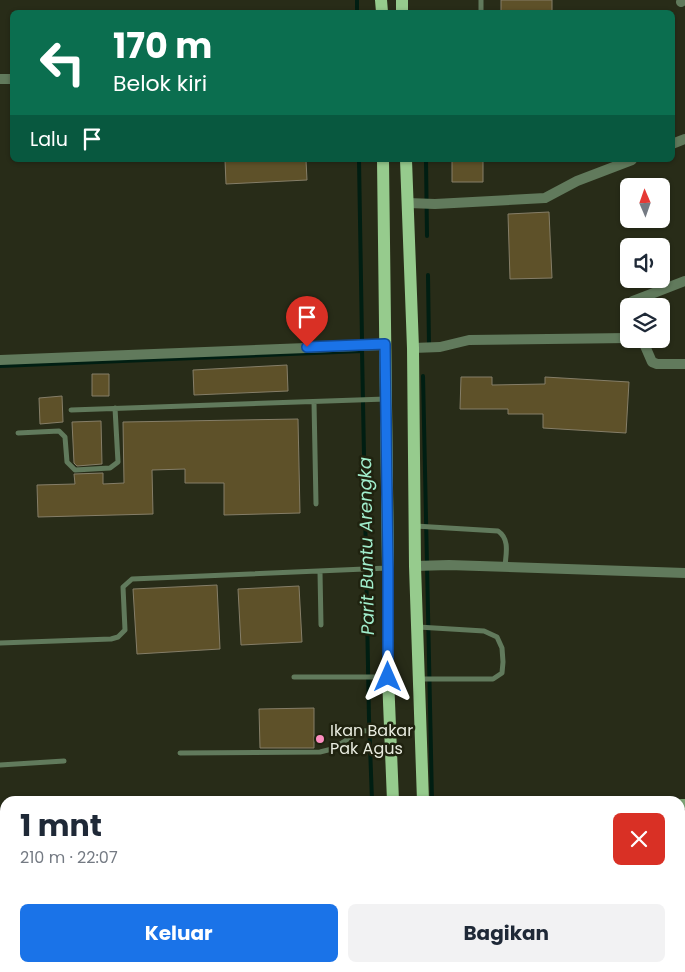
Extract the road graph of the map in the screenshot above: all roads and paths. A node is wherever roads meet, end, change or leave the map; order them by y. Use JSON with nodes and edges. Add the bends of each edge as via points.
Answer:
{"nodes":[{"id":1,"x":383,"y":162,"type":"edge"},
{"id":2,"x":406,"y":162,"type":"edge"},
{"id":3,"x":627,"y":162,"type":"edge"},
{"id":4,"x":412,"y":203,"type":"junction"},
{"id":5,"x":685,"y":281,"type":"edge"},
{"id":6,"x":638,"y":298,"type":"edge"},
{"id":7,"x":620,"y":338,"type":"edge"},
{"id":8,"x":385,"y":344,"type":"junction"},
{"id":9,"x":419,"y":348,"type":"junction"},
{"id":10,"x":646,"y":348,"type":"edge"},
{"id":11,"x":0,"y":360,"type":"edge"},
{"id":12,"x":685,"y":364,"type":"edge"},
{"id":13,"x":386,"y":399,"type":"junction"},
{"id":14,"x":314,"y":402,"type":"junction"},
{"id":15,"x":115,"y":408,"type":"junction"},
{"id":16,"x":71,"y":410,"type":"dead end"},
{"id":17,"x":18,"y":433,"type":"dead end"},
{"id":18,"x":316,"y":504,"type":"dead end"},
{"id":19,"x":415,"y":526,"type":"junction"},
{"id":20,"x":421,"y":566,"type":"junction"},
{"id":21,"x":505,"y":567,"type":"junction"},
{"id":22,"x":388,"y":568,"type":"junction"},
{"id":23,"x":320,"y":572,"type":"junction"},
{"id":24,"x":685,"y":573,"type":"edge"},
{"id":25,"x":321,"y":625,"type":"dead end"},
{"id":26,"x":421,"y":628,"type":"junction"},
{"id":27,"x":0,"y":643,"type":"edge"},
{"id":28,"x":294,"y":677,"type":"dead end"},
{"id":29,"x":388,"y":677,"type":"junction"},
{"id":30,"x":422,"y":679,"type":"junction"},
{"id":31,"x":391,"y":730,"type":"junction"},
{"id":32,"x":180,"y":753,"type":"dead end"},
{"id":33,"x":64,"y":762,"type":"dead end"},
{"id":34,"x":0,"y":764,"type":"edge"},
{"id":35,"x":393,"y":796,"type":"edge"},
{"id":36,"x":423,"y":796,"type":"edge"}],
"edges":[{"from":1,"to":8,"type":"main road"},
{"from":2,"to":4,"type":"main road"},
{"from":3,"to":4,"type":"street","via":[[545,198]]},
{"from":4,"to":9,"type":"main road"},
{"from":5,"to":6,"type":"street"},
{"from":7,"to":9,"type":"street","via":[[468,340]]},
{"from":8,"to":11,"type":"street"},
{"from":8,"to":13,"type":"main road"},
{"from":9,"to":19,"type":"main road"},
{"from":10,"to":12,"type":"street","via":[[652,362]]},
{"from":13,"to":14,"type":"lane"},
{"from":13,"to":22,"type":"main road"},
{"from":14,"to":15,"type":"lane"},
{"from":14,"to":18,"type":"lane"},
{"from":15,"to":16,"type":"lane"},
{"from":15,"to":17,"type":"lane","via":[[118,462],[110,468],[75,470],[67,462],[65,436],[59,432]]},
{"from":19,"to":20,"type":"main road"},
{"from":19,"to":21,"type":"lane","via":[[498,532],[506,540]]},
{"from":20,"to":21,"type":"street"},
{"from":20,"to":26,"type":"main road"},
{"from":21,"to":24,"type":"street"},
{"from":22,"to":23,"type":"lane"},
{"from":22,"to":29,"type":"main road"},
{"from":23,"to":25,"type":"lane"},
{"from":23,"to":27,"type":"lane","via":[[132,579],[123,587],[125,630],[118,637]]},
{"from":26,"to":30,"type":"main road"},
{"from":26,"to":30,"type":"lane","via":[[484,631],[496,637],[502,648],[503,662],[502,673],[493,678]]},
{"from":28,"to":29,"type":"lane"},
{"from":29,"to":31,"type":"main road"},
{"from":30,"to":36,"type":"main road"},
{"from":31,"to":32,"type":"lane","via":[[361,731],[325,752]]},
{"from":31,"to":35,"type":"main road"},
{"from":33,"to":34,"type":"lane"}]}
